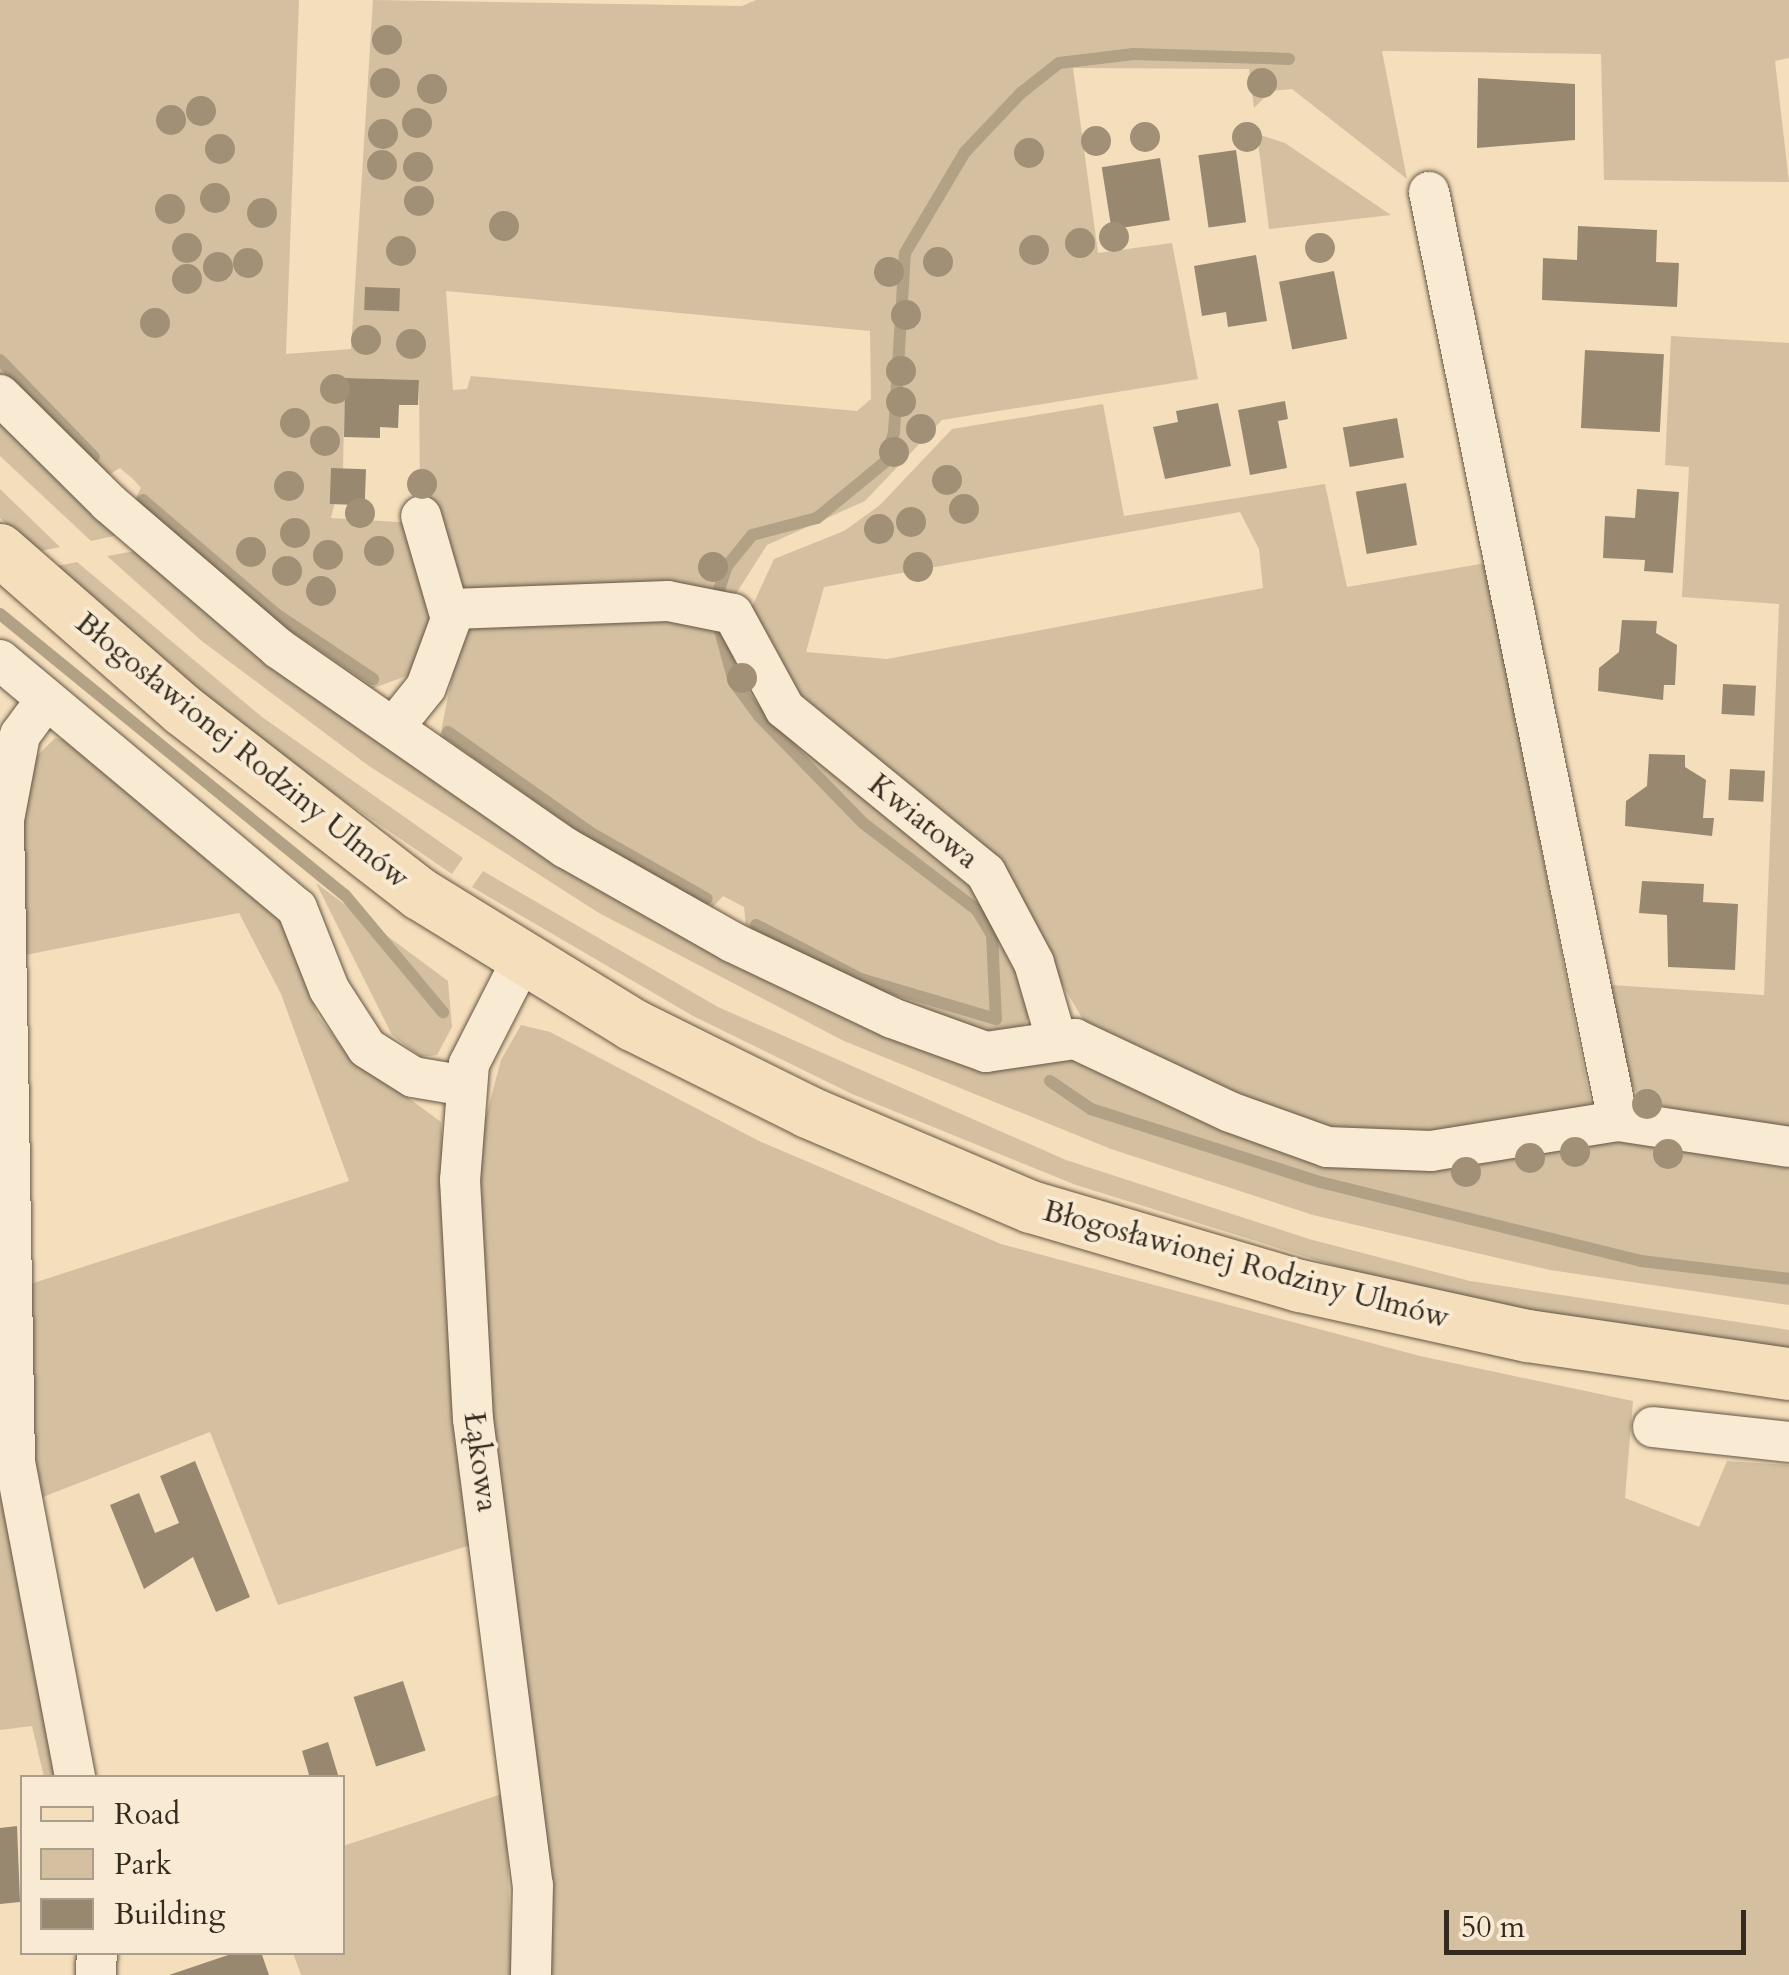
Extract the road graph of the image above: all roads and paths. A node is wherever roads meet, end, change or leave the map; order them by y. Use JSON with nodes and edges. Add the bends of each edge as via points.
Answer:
{"nodes":[{"id":1,"x":1429,"y":192,"type":"dead end"},
{"id":2,"x":0,"y":395,"type":"edge"},
{"id":3,"x":421,"y":516,"type":"dead end"},
{"id":4,"x":0,"y":550,"type":"edge"},
{"id":5,"x":452,"y":609,"type":"junction"},
{"id":6,"x":0,"y":660,"type":"edge"},
{"id":7,"x":45,"y":700,"type":"junction"},
{"id":8,"x":394,"y":727,"type":"junction"},
{"id":9,"x":522,"y":960,"type":"junction"},
{"id":10,"x":1056,"y":1038,"type":"junction"},
{"id":11,"x":466,"y":1086,"type":"junction"},
{"id":12,"x":1618,"y":1121,"type":"junction"},
{"id":13,"x":1789,"y":1147,"type":"edge"},
{"id":14,"x":1789,"y":1374,"type":"edge"},
{"id":15,"x":1652,"y":1427,"type":"dead end"},
{"id":16,"x":1789,"y":1442,"type":"edge"},
{"id":17,"x":75,"y":1775,"type":"edge"},
{"id":18,"x":531,"y":1975,"type":"edge"}],
"edges":[{"from":1,"to":12,"type":"street"},
{"from":2,"to":8,"type":"street","via":[[183,569],[278,648]]},
{"from":3,"to":5,"type":"street"},
{"from":4,"to":9,"type":"main road","name":"Błogosławionej Rodziny Ulmów","via":[[274,784]]},
{"from":5,"to":8,"type":"street","via":[[426,687]]},
{"from":5,"to":10,"type":"street","name":"Kwiatowa","via":[[668,601],[719,608],[742,623],[770,692],[986,873],[1034,963]]},
{"from":6,"to":7,"type":"street"},
{"from":7,"to":11,"type":"street","via":[[297,908],[329,989],[367,1048],[412,1076]]},
{"from":7,"to":17,"type":"street","via":[[20,735],[4,820],[15,1462]]},
{"from":8,"to":10,"type":"street","via":[[566,848],[835,994],[974,1050]]},
{"from":9,"to":11,"type":"street","name":"Łąkowa","via":[[482,1031]]},
{"from":9,"to":14,"type":"main road","name":"Błogosławionej Rodziny Ulmów","via":[[808,1112],[1031,1207],[1440,1319]]},
{"from":10,"to":12,"type":"street","via":[[1080,1042],[1230,1112],[1327,1147],[1431,1151]]},
{"from":11,"to":18,"type":"street","name":"Łąkowa","via":[[463,1295],[534,1885]]},
{"from":12,"to":13,"type":"street"},
{"from":15,"to":16,"type":"street"}]}
